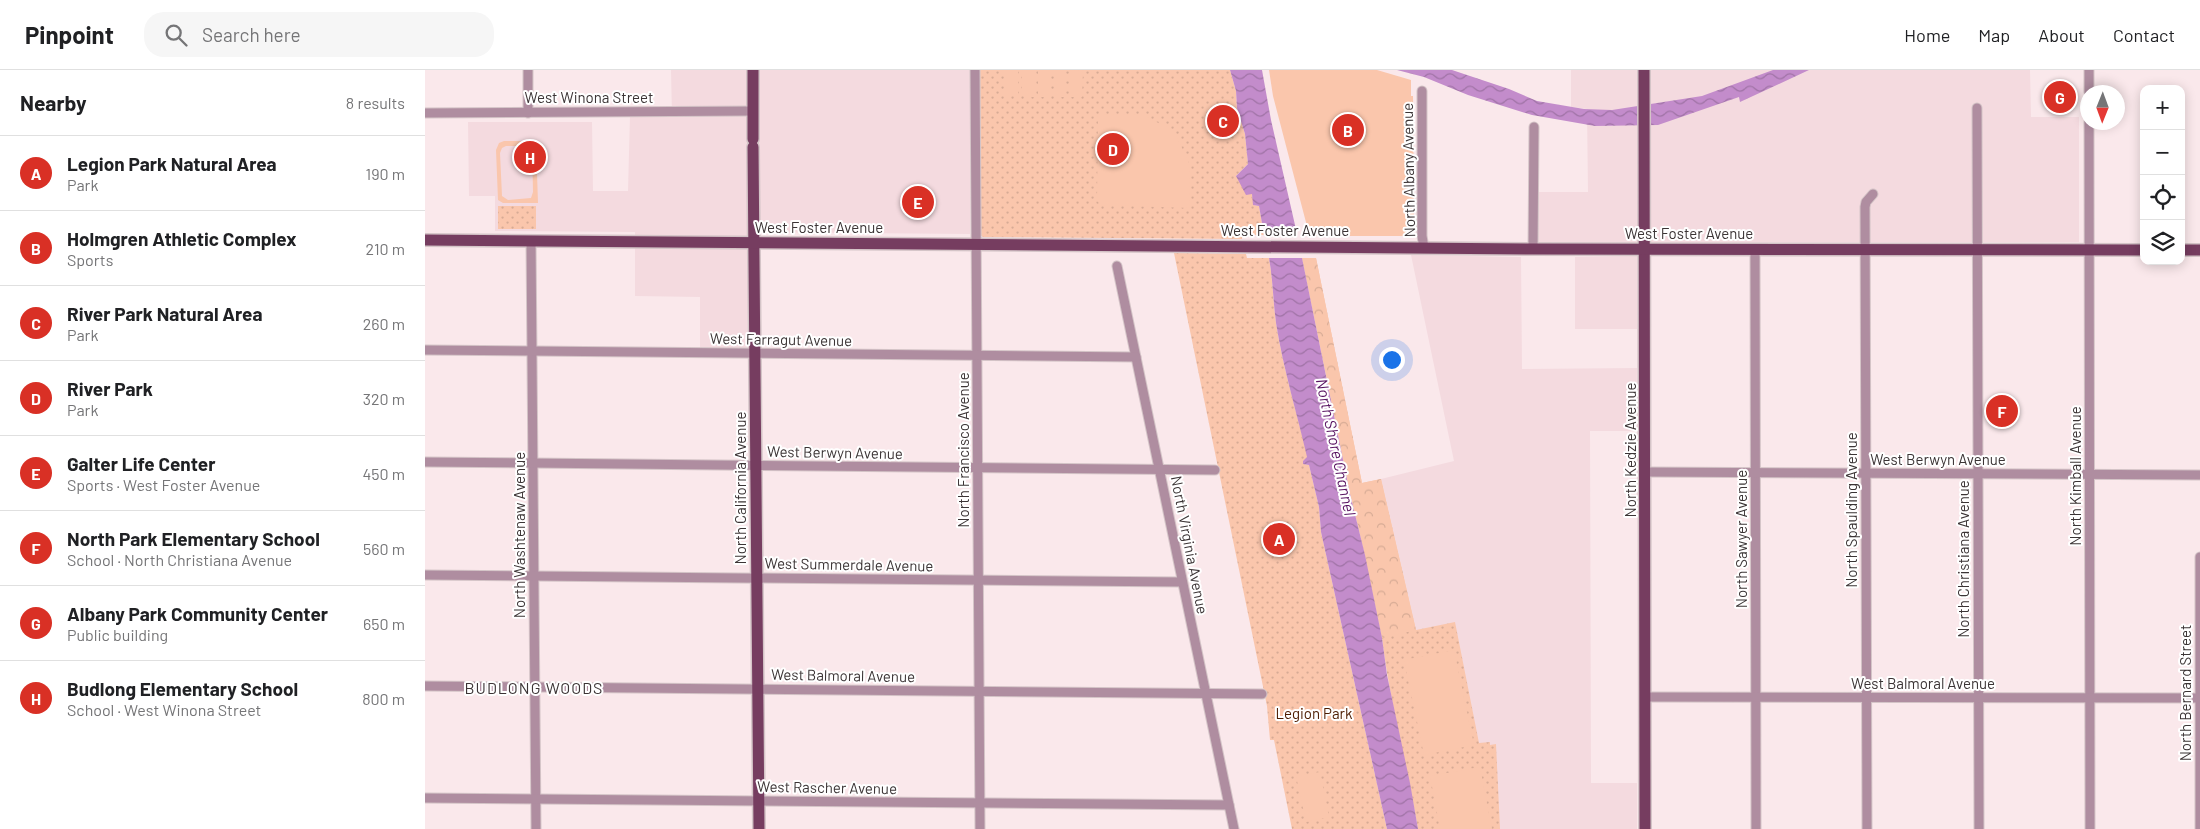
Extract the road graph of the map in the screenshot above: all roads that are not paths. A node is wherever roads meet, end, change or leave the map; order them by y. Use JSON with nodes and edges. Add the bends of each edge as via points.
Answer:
{"nodes":[{"id":1,"x":528,"y":70,"type":"edge"},
{"id":2,"x":753,"y":70,"type":"edge"},
{"id":3,"x":975,"y":70,"type":"edge"},
{"id":4,"x":1644,"y":70,"type":"edge"},
{"id":5,"x":2089,"y":70,"type":"edge"},
{"id":6,"x":2089,"y":85,"type":"edge"},
{"id":7,"x":1422,"y":91,"type":"dead end"},
{"id":8,"x":1977,"y":108,"type":"dead end"},
{"id":9,"x":753,"y":111,"type":"junction"},
{"id":10,"x":425,"y":113,"type":"edge"},
{"id":11,"x":529,"y":113,"type":"junction"},
{"id":12,"x":1533,"y":127,"type":"dead end"},
{"id":13,"x":2089,"y":130,"type":"edge"},
{"id":14,"x":1873,"y":194,"type":"dead end"},
{"id":15,"x":425,"y":240,"type":"edge"},
{"id":16,"x":531,"y":241,"type":"junction"},
{"id":17,"x":755,"y":242,"type":"junction"},
{"id":18,"x":976,"y":244,"type":"junction"},
{"id":19,"x":1424,"y":248,"type":"junction"},
{"id":20,"x":1533,"y":249,"type":"junction"},
{"id":21,"x":1646,"y":249,"type":"junction"},
{"id":22,"x":1755,"y":249,"type":"junction"},
{"id":23,"x":1865,"y":249,"type":"junction"},
{"id":24,"x":1978,"y":249,"type":"junction"},
{"id":25,"x":2089,"y":250,"type":"junction"},
{"id":26,"x":2140,"y":250,"type":"edge"},
{"id":27,"x":2185,"y":250,"type":"edge"},
{"id":28,"x":2200,"y":250,"type":"edge"},
{"id":29,"x":1117,"y":266,"type":"dead end"},
{"id":30,"x":425,"y":350,"type":"edge"},
{"id":31,"x":532,"y":351,"type":"junction"},
{"id":32,"x":755,"y":353,"type":"junction"},
{"id":33,"x":977,"y":355,"type":"junction"},
{"id":34,"x":1136,"y":357,"type":"junction"},
{"id":35,"x":425,"y":462,"type":"edge"},
{"id":36,"x":533,"y":463,"type":"junction"},
{"id":37,"x":756,"y":466,"type":"junction"},
{"id":38,"x":978,"y":468,"type":"junction"},
{"id":39,"x":1160,"y":470,"type":"junction"},
{"id":40,"x":1215,"y":470,"type":"dead end"},
{"id":41,"x":1646,"y":472,"type":"junction"},
{"id":42,"x":1755,"y":473,"type":"junction"},
{"id":43,"x":1866,"y":473,"type":"junction"},
{"id":44,"x":1978,"y":474,"type":"junction"},
{"id":45,"x":2089,"y":474,"type":"junction"},
{"id":46,"x":2200,"y":475,"type":"edge"},
{"id":47,"x":2200,"y":557,"type":"edge"},
{"id":48,"x":425,"y":575,"type":"edge"},
{"id":49,"x":534,"y":576,"type":"junction"},
{"id":50,"x":757,"y":578,"type":"junction"},
{"id":51,"x":978,"y":580,"type":"junction"},
{"id":52,"x":1182,"y":582,"type":"junction"},
{"id":53,"x":425,"y":686,"type":"edge"},
{"id":54,"x":535,"y":687,"type":"junction"},
{"id":55,"x":758,"y":689,"type":"junction"},
{"id":56,"x":979,"y":691,"type":"junction"},
{"id":57,"x":1206,"y":693,"type":"junction"},
{"id":58,"x":1262,"y":694,"type":"dead end"},
{"id":59,"x":1646,"y":697,"type":"junction"},
{"id":60,"x":1756,"y":697,"type":"junction"},
{"id":61,"x":1867,"y":697,"type":"junction"},
{"id":62,"x":1978,"y":698,"type":"junction"},
{"id":63,"x":2090,"y":698,"type":"junction"},
{"id":64,"x":2200,"y":698,"type":"edge"},
{"id":65,"x":425,"y":798,"type":"edge"},
{"id":66,"x":535,"y":799,"type":"junction"},
{"id":67,"x":759,"y":801,"type":"junction"},
{"id":68,"x":979,"y":803,"type":"junction"},
{"id":69,"x":1229,"y":805,"type":"junction"},
{"id":70,"x":536,"y":829,"type":"edge"},
{"id":71,"x":759,"y":829,"type":"edge"},
{"id":72,"x":980,"y":829,"type":"edge"},
{"id":73,"x":1234,"y":829,"type":"edge"},
{"id":74,"x":1645,"y":829,"type":"edge"},
{"id":75,"x":1756,"y":829,"type":"edge"},
{"id":76,"x":1867,"y":829,"type":"edge"},
{"id":77,"x":1979,"y":829,"type":"edge"},
{"id":78,"x":2090,"y":829,"type":"edge"},
{"id":79,"x":2200,"y":829,"type":"edge"}],
"edges":[{"from":1,"to":11,"type":"street"},
{"from":2,"to":9,"type":"main road","name":"North California Avenue"},
{"from":3,"to":18,"type":"street","name":"North Francisco Avenue"},
{"from":4,"to":21,"type":"main road","name":"North Kedzie Avenue"},
{"from":5,"to":6,"type":"street"},
{"from":7,"to":19,"type":"street","name":"North Albany Avenue"},
{"from":8,"to":24,"type":"street","name":"North Christiana Avenue"},
{"from":9,"to":11,"type":"street","name":"West Winona Street"},
{"from":9,"to":17,"type":"main road","name":"North California Avenue"},
{"from":10,"to":11,"type":"street","name":"West Winona Street"},
{"from":12,"to":20,"type":"street"},
{"from":13,"to":25,"type":"street","name":"North Kimball Avenue"},
{"from":14,"to":23,"type":"street","name":"North Spaulding Avenue","via":[[1865,207]]},
{"from":15,"to":16,"type":"main road","name":"West Foster Avenue"},
{"from":16,"to":17,"type":"main road","name":"West Foster Avenue"},
{"from":16,"to":31,"type":"street","name":"North Washtenaw Avenue"},
{"from":17,"to":18,"type":"main road","name":"West Foster Avenue"},
{"from":17,"to":32,"type":"main road","name":"North California Avenue"},
{"from":18,"to":19,"type":"main road","name":"West Foster Avenue"},
{"from":18,"to":33,"type":"street","name":"North Francisco Avenue"},
{"from":19,"to":20,"type":"main road","name":"West Foster Avenue"},
{"from":20,"to":21,"type":"main road","name":"West Foster Avenue"},
{"from":21,"to":22,"type":"main road","name":"West Foster Avenue"},
{"from":21,"to":41,"type":"main road","name":"North Kedzie Avenue"},
{"from":22,"to":23,"type":"main road","name":"West Foster Avenue"},
{"from":22,"to":42,"type":"street","name":"North Sawyer Avenue"},
{"from":23,"to":24,"type":"main road","name":"West Foster Avenue"},
{"from":23,"to":43,"type":"street","name":"North Spaulding Avenue"},
{"from":24,"to":25,"type":"main road","name":"West Foster Avenue"},
{"from":24,"to":44,"type":"street","name":"North Christiana Avenue"},
{"from":25,"to":26,"type":"main road","name":"West Foster Avenue"},
{"from":25,"to":45,"type":"street","name":"North Kimball Avenue"},
{"from":27,"to":28,"type":"main road"},
{"from":29,"to":34,"type":"street","name":"North Virginia Avenue"},
{"from":30,"to":31,"type":"street","name":"West Farragut Avenue"},
{"from":31,"to":32,"type":"street","name":"West Farragut Avenue"},
{"from":31,"to":36,"type":"street","name":"North Washtenaw Avenue"},
{"from":32,"to":33,"type":"street","name":"West Farragut Avenue"},
{"from":32,"to":37,"type":"main road","name":"North California Avenue"},
{"from":33,"to":34,"type":"street","name":"West Farragut Avenue"},
{"from":33,"to":38,"type":"street","name":"North Francisco Avenue"},
{"from":34,"to":39,"type":"street","name":"North Virginia Avenue"},
{"from":35,"to":36,"type":"street","name":"West Berwyn Avenue"},
{"from":36,"to":37,"type":"street","name":"West Berwyn Avenue"},
{"from":36,"to":49,"type":"street","name":"North Washtenaw Avenue"},
{"from":37,"to":38,"type":"street","name":"West Berwyn Avenue"},
{"from":37,"to":50,"type":"main road","name":"North California Avenue"},
{"from":38,"to":39,"type":"street","name":"West Berwyn Avenue"},
{"from":38,"to":51,"type":"street","name":"North Francisco Avenue"},
{"from":39,"to":40,"type":"street","name":"West Berwyn Avenue"},
{"from":39,"to":52,"type":"street","name":"North Virginia Avenue"},
{"from":41,"to":42,"type":"street","name":"West Berwyn Avenue"},
{"from":41,"to":59,"type":"main road","name":"North Kedzie Avenue"},
{"from":42,"to":43,"type":"street","name":"West Berwyn Avenue"},
{"from":42,"to":60,"type":"street","name":"North Sawyer Avenue"},
{"from":43,"to":44,"type":"street","name":"West Berwyn Avenue"},
{"from":43,"to":61,"type":"street","name":"North Spaulding Avenue"},
{"from":44,"to":45,"type":"street","name":"West Berwyn Avenue"},
{"from":44,"to":62,"type":"street","name":"North Christiana Avenue"},
{"from":45,"to":46,"type":"street","name":"West Berwyn Avenue"},
{"from":45,"to":63,"type":"street","name":"North Kimball Avenue"},
{"from":47,"to":64,"type":"street","name":"North Bernard Street"},
{"from":48,"to":49,"type":"street","name":"West Summerdale Avenue"},
{"from":49,"to":50,"type":"street","name":"West Summerdale Avenue"},
{"from":49,"to":54,"type":"street","name":"North Washtenaw Avenue"},
{"from":50,"to":51,"type":"street","name":"West Summerdale Avenue"},
{"from":50,"to":55,"type":"main road","name":"North California Avenue"},
{"from":51,"to":52,"type":"street","name":"West Summerdale Avenue"},
{"from":51,"to":56,"type":"street","name":"North Francisco Avenue"},
{"from":52,"to":57,"type":"street","name":"North Virginia Avenue"},
{"from":53,"to":54,"type":"street","name":"West Balmoral Avenue"},
{"from":54,"to":55,"type":"street","name":"West Balmoral Avenue"},
{"from":54,"to":66,"type":"street","name":"North Washtenaw Avenue"},
{"from":55,"to":56,"type":"street","name":"West Balmoral Avenue"},
{"from":55,"to":67,"type":"main road","name":"North California Avenue"},
{"from":56,"to":57,"type":"street","name":"West Balmoral Avenue"},
{"from":56,"to":68,"type":"street","name":"North Francisco Avenue"},
{"from":57,"to":58,"type":"street","name":"West Balmoral Avenue"},
{"from":57,"to":69,"type":"street","name":"North Virginia Avenue"},
{"from":59,"to":60,"type":"street","name":"West Balmoral Avenue"},
{"from":59,"to":74,"type":"main road","name":"North Kedzie Avenue"},
{"from":60,"to":61,"type":"street","name":"West Balmoral Avenue"},
{"from":60,"to":75,"type":"street","name":"North Sawyer Avenue"},
{"from":61,"to":62,"type":"street","name":"West Balmoral Avenue"},
{"from":61,"to":76,"type":"street","name":"North Spaulding Avenue"},
{"from":62,"to":63,"type":"street","name":"West Balmoral Avenue"},
{"from":62,"to":77,"type":"street","name":"North Christiana Avenue"},
{"from":63,"to":64,"type":"street","name":"West Balmoral Avenue"},
{"from":63,"to":78,"type":"street","name":"North Kimball Avenue"},
{"from":64,"to":79,"type":"street","name":"North Bernard Street"},
{"from":65,"to":66,"type":"street","name":"West Rascher Avenue"},
{"from":66,"to":67,"type":"street","name":"West Rascher Avenue"},
{"from":66,"to":70,"type":"street","name":"North Washtenaw Avenue"},
{"from":67,"to":68,"type":"street","name":"West Rascher Avenue"},
{"from":67,"to":71,"type":"main road","name":"North California Avenue"},
{"from":68,"to":69,"type":"street","name":"West Rascher Avenue"},
{"from":68,"to":72,"type":"street","name":"North Francisco Avenue"},
{"from":69,"to":73,"type":"street","name":"North Virginia Avenue"}]}
